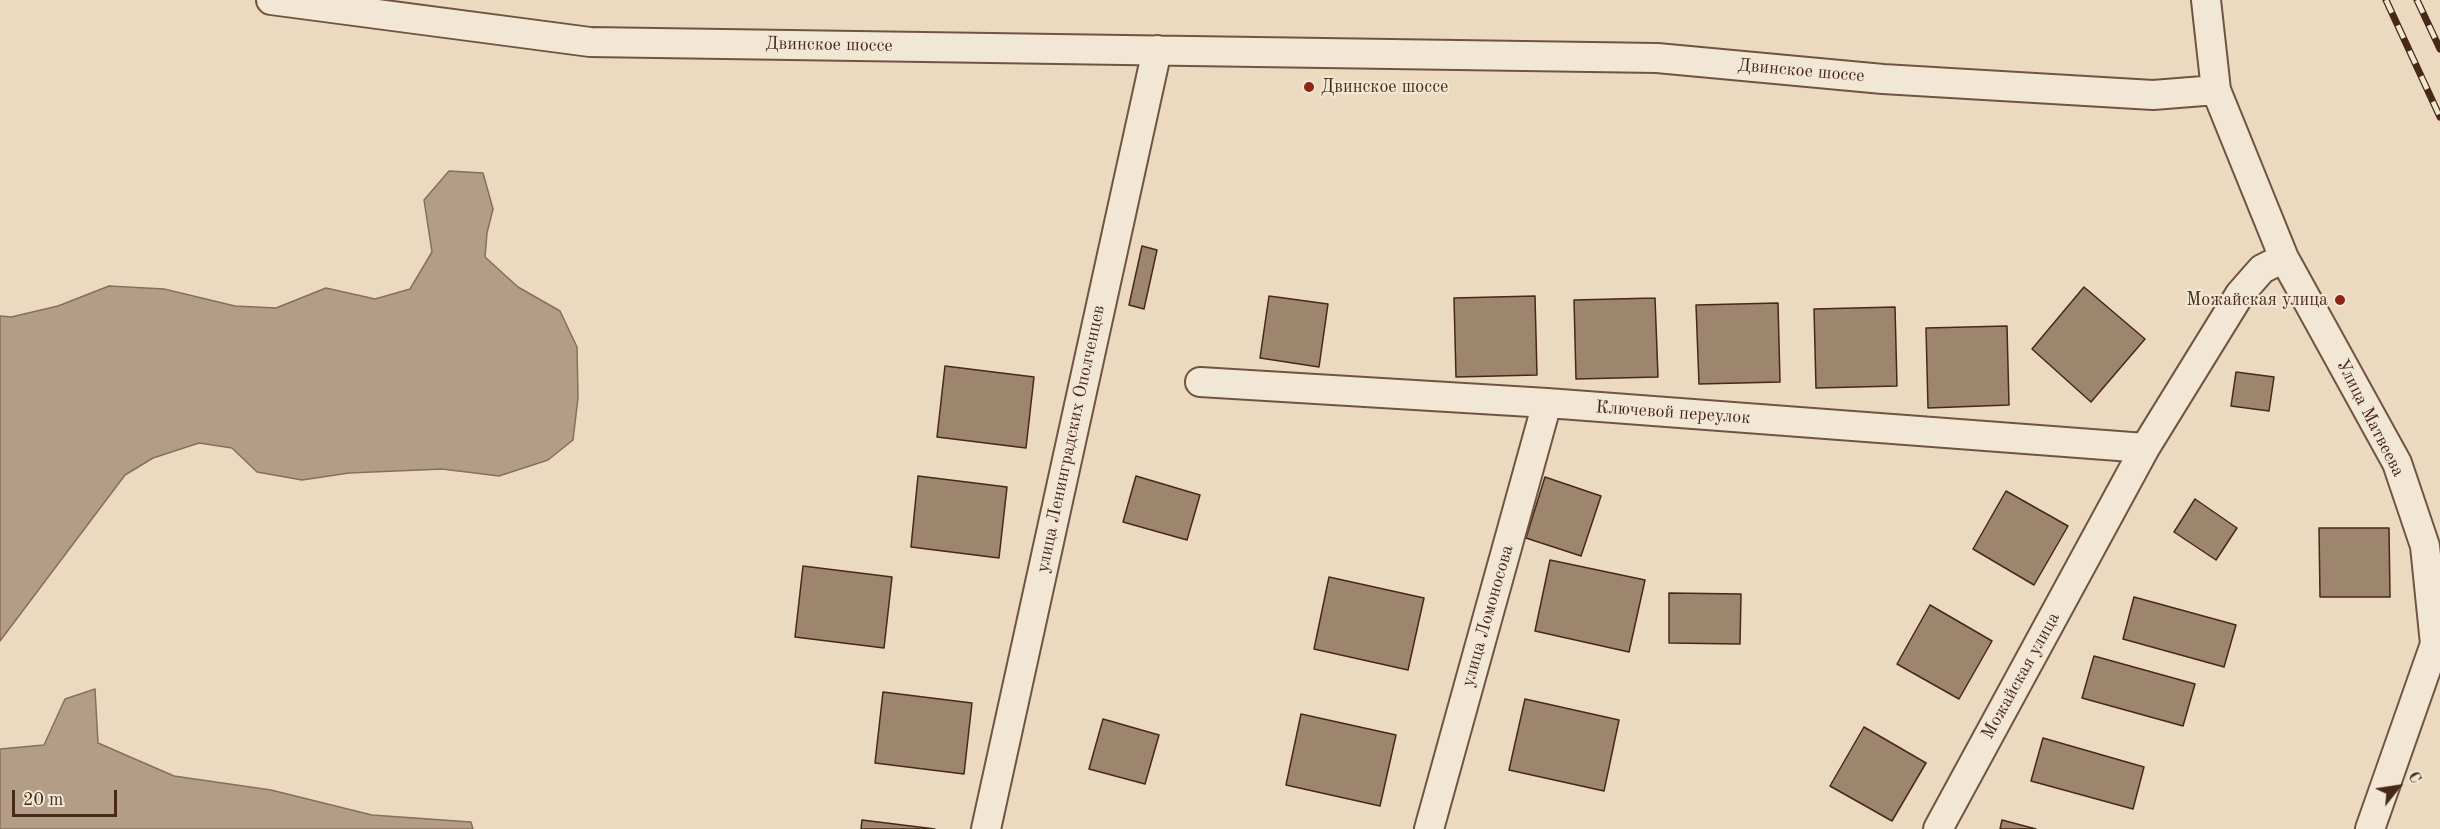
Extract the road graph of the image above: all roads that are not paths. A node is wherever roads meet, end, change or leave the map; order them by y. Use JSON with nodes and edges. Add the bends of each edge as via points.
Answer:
{"nodes":[{"id":1,"x":271,"y":0,"type":"edge"},
{"id":2,"x":2206,"y":0,"type":"edge"},
{"id":3,"x":1157,"y":50,"type":"junction"},
{"id":4,"x":2216,"y":90,"type":"junction"},
{"id":5,"x":2284,"y":258,"type":"junction"},
{"id":6,"x":1200,"y":382,"type":"dead end"},
{"id":7,"x":1547,"y":403,"type":"junction"},
{"id":8,"x":2145,"y":448,"type":"junction"},
{"id":9,"x":986,"y":829,"type":"edge"},
{"id":10,"x":1429,"y":829,"type":"edge"},
{"id":11,"x":1938,"y":829,"type":"edge"},
{"id":12,"x":2370,"y":829,"type":"edge"}],
"edges":[{"from":1,"to":3,"type":"street","name":"Двинское шоссе","via":[[590,42]]},
{"from":2,"to":4,"type":"street","name":"Улица Матвеева"},
{"from":3,"to":4,"type":"street","name":"Двинское шоссе","via":[[1657,58],[1883,79],[2153,95]]},
{"from":3,"to":9,"type":"street","name":"улица Ленинградских Ополченцев"},
{"from":4,"to":5,"type":"street","name":"Улица Матвеева"},
{"from":5,"to":8,"type":"street","name":"Можайская улица","via":[[2262,270],[2240,294]]},
{"from":5,"to":12,"type":"street","name":"Улица Матвеева","via":[[2397,463],[2425,546],[2435,644]]},
{"from":6,"to":7,"type":"street","name":"Ключевой переулок"},
{"from":7,"to":8,"type":"street","name":"Ключевой переулок"},
{"from":7,"to":10,"type":"street","name":"улица Ломоносова"},
{"from":8,"to":11,"type":"street","name":"Можайская улица"}]}
